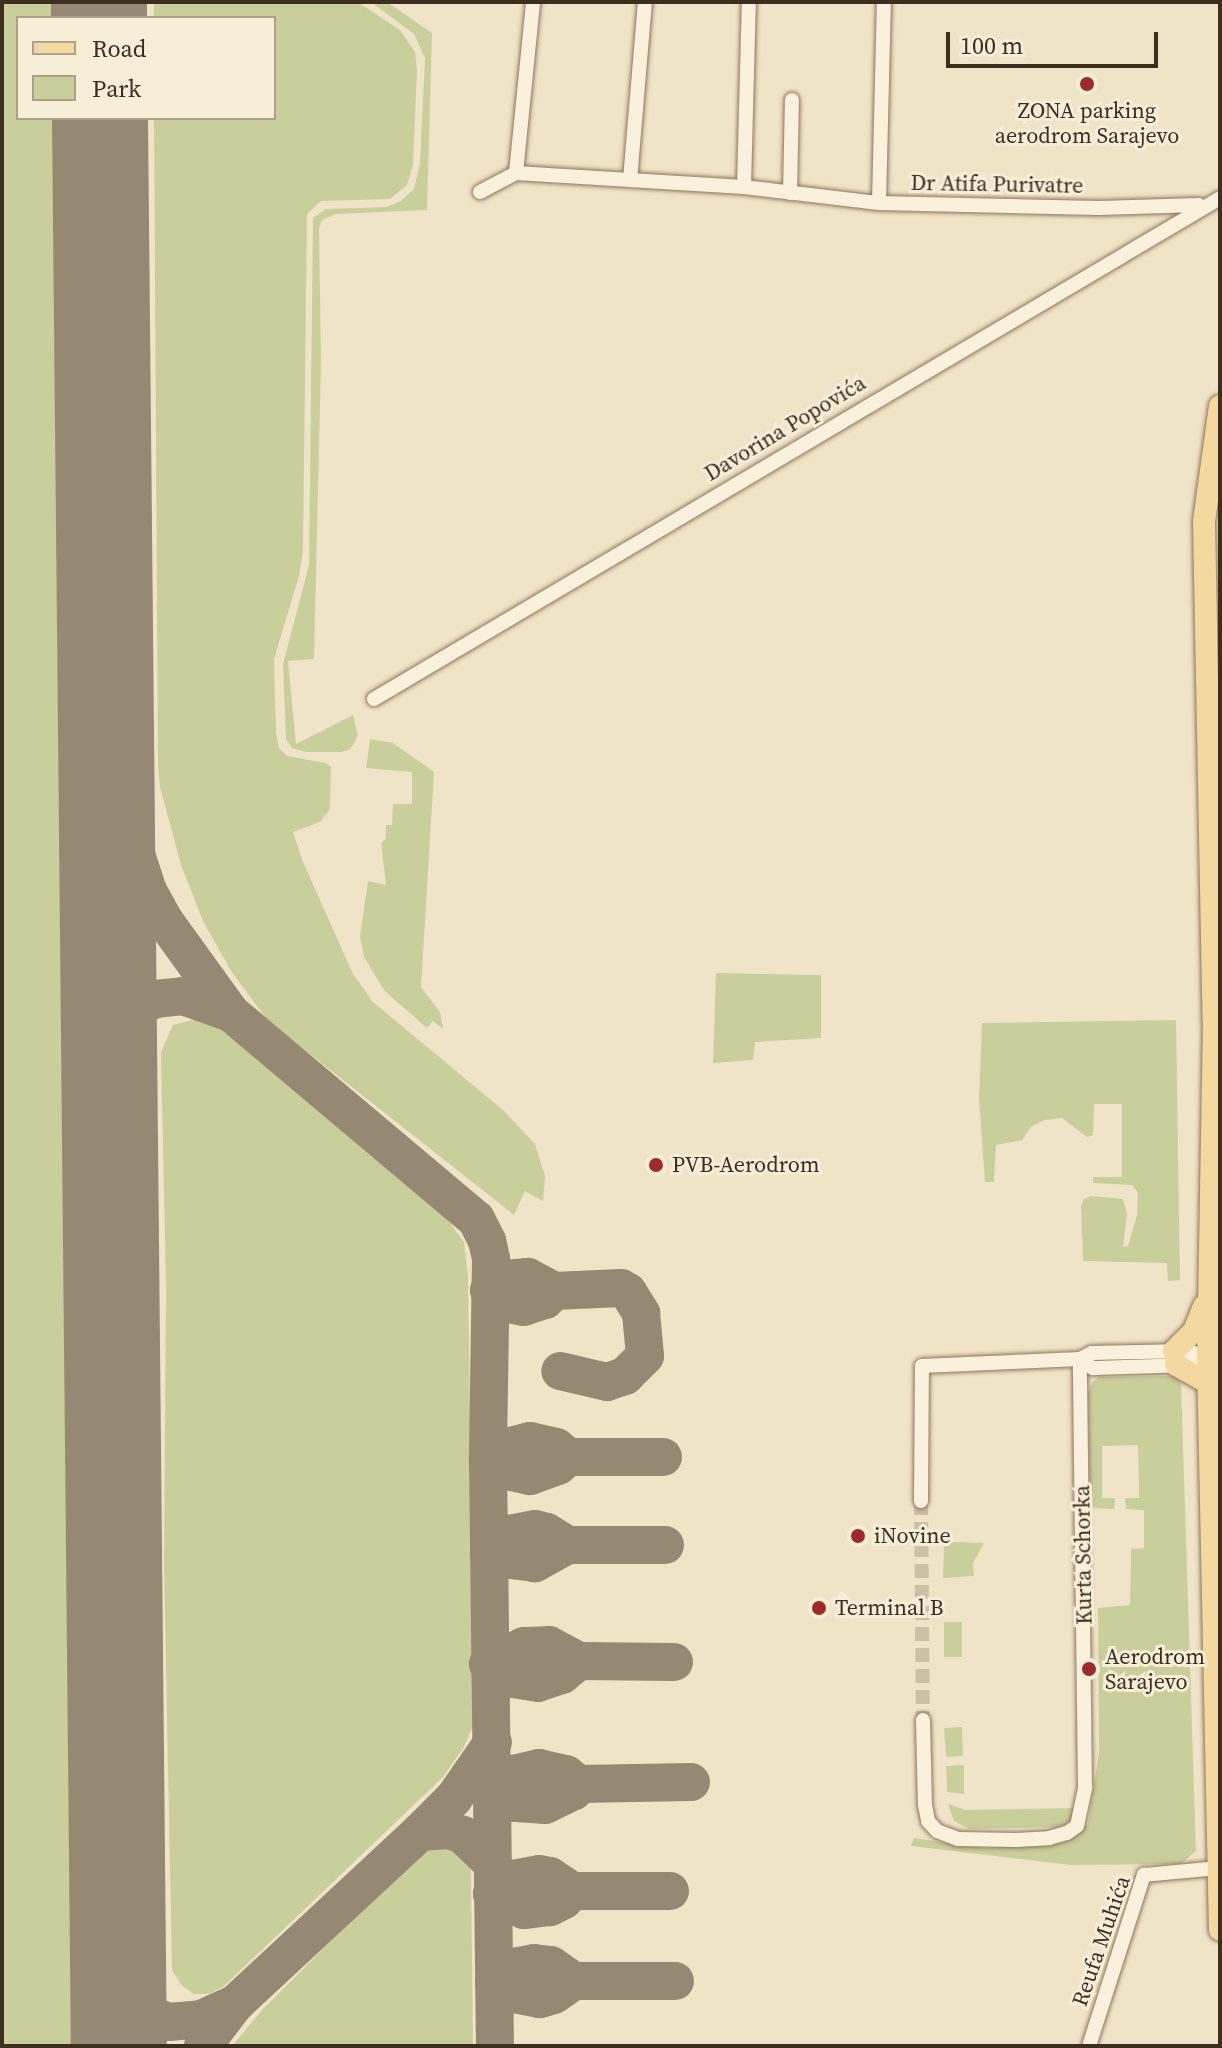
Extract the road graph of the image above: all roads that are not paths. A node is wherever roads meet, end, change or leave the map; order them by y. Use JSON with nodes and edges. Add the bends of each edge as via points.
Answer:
{"nodes":[{"id":1,"x":533,"y":2,"type":"edge"},
{"id":2,"x":645,"y":2,"type":"edge"},
{"id":3,"x":749,"y":2,"type":"edge"},
{"id":4,"x":884,"y":2,"type":"edge"},
{"id":5,"x":792,"y":100,"type":"dead end"},
{"id":6,"x":516,"y":173,"type":"junction"},
{"id":7,"x":630,"y":180,"type":"junction"},
{"id":8,"x":744,"y":187,"type":"junction"},
{"id":9,"x":480,"y":192,"type":"dead end"},
{"id":10,"x":790,"y":193,"type":"junction"},
{"id":11,"x":1220,"y":198,"type":"edge"},
{"id":12,"x":879,"y":203,"type":"junction"},
{"id":13,"x":1204,"y":205,"type":"junction"},
{"id":14,"x":1220,"y":406,"type":"edge"},
{"id":15,"x":374,"y":699,"type":"dead end"},
{"id":16,"x":1209,"y":1294,"type":"junction"},
{"id":17,"x":1175,"y":1358,"type":"junction"},
{"id":18,"x":1080,"y":1359,"type":"junction"},
{"id":19,"x":1208,"y":1359,"type":"junction"},
{"id":20,"x":1209,"y":1383,"type":"junction"},
{"id":21,"x":921,"y":1501,"type":"tunnel mouth"},
{"id":22,"x":923,"y":1720,"type":"tunnel mouth"},
{"id":23,"x":1220,"y":1868,"type":"edge"},
{"id":24,"x":1220,"y":1930,"type":"edge"},
{"id":25,"x":1089,"y":2046,"type":"edge"}],
"edges":[{"from":1,"to":6,"type":"street"},
{"from":2,"to":7,"type":"street"},
{"from":3,"to":8,"type":"street"},
{"from":4,"to":12,"type":"street"},
{"from":5,"to":10,"type":"street"},
{"from":6,"to":7,"type":"street","name":"Dr Atifa Purivatre"},
{"from":6,"to":9,"type":"street"},
{"from":7,"to":8,"type":"street","name":"Dr Atifa Purivatre"},
{"from":8,"to":10,"type":"street","name":"Dr Atifa Purivatre"},
{"from":10,"to":12,"type":"street","name":"Dr Atifa Purivatre"},
{"from":11,"to":13,"type":"street","name":"Davorina Popovića"},
{"from":12,"to":13,"type":"street","name":"Dr Atifa Purivatre"},
{"from":13,"to":15,"type":"street","name":"Davorina Popovića"},
{"from":14,"to":16,"type":"main road","via":[[1204,522],[1214,1021]]},
{"from":16,"to":17,"type":"main road","via":[[1194,1331]]},
{"from":16,"to":19,"type":"main road"},
{"from":17,"to":18,"type":"street","via":[[1093,1368]]},
{"from":17,"to":19,"type":"street","via":[[1198,1353]]},
{"from":17,"to":20,"type":"main road"},
{"from":18,"to":21,"type":"street","via":[[922,1366]]},
{"from":18,"to":22,"type":"street","name":"Kurta Schorka","via":[[1085,1787],[1079,1818],[1067,1833],[1016,1840],[958,1839],[937,1831],[928,1821]]},
{"from":19,"to":20,"type":"main road"},
{"from":20,"to":23,"type":"main road"},
{"from":23,"to":24,"type":"main road"},
{"from":23,"to":25,"type":"street","name":"Reufa Muhića","via":[[1144,1875]]}]}
